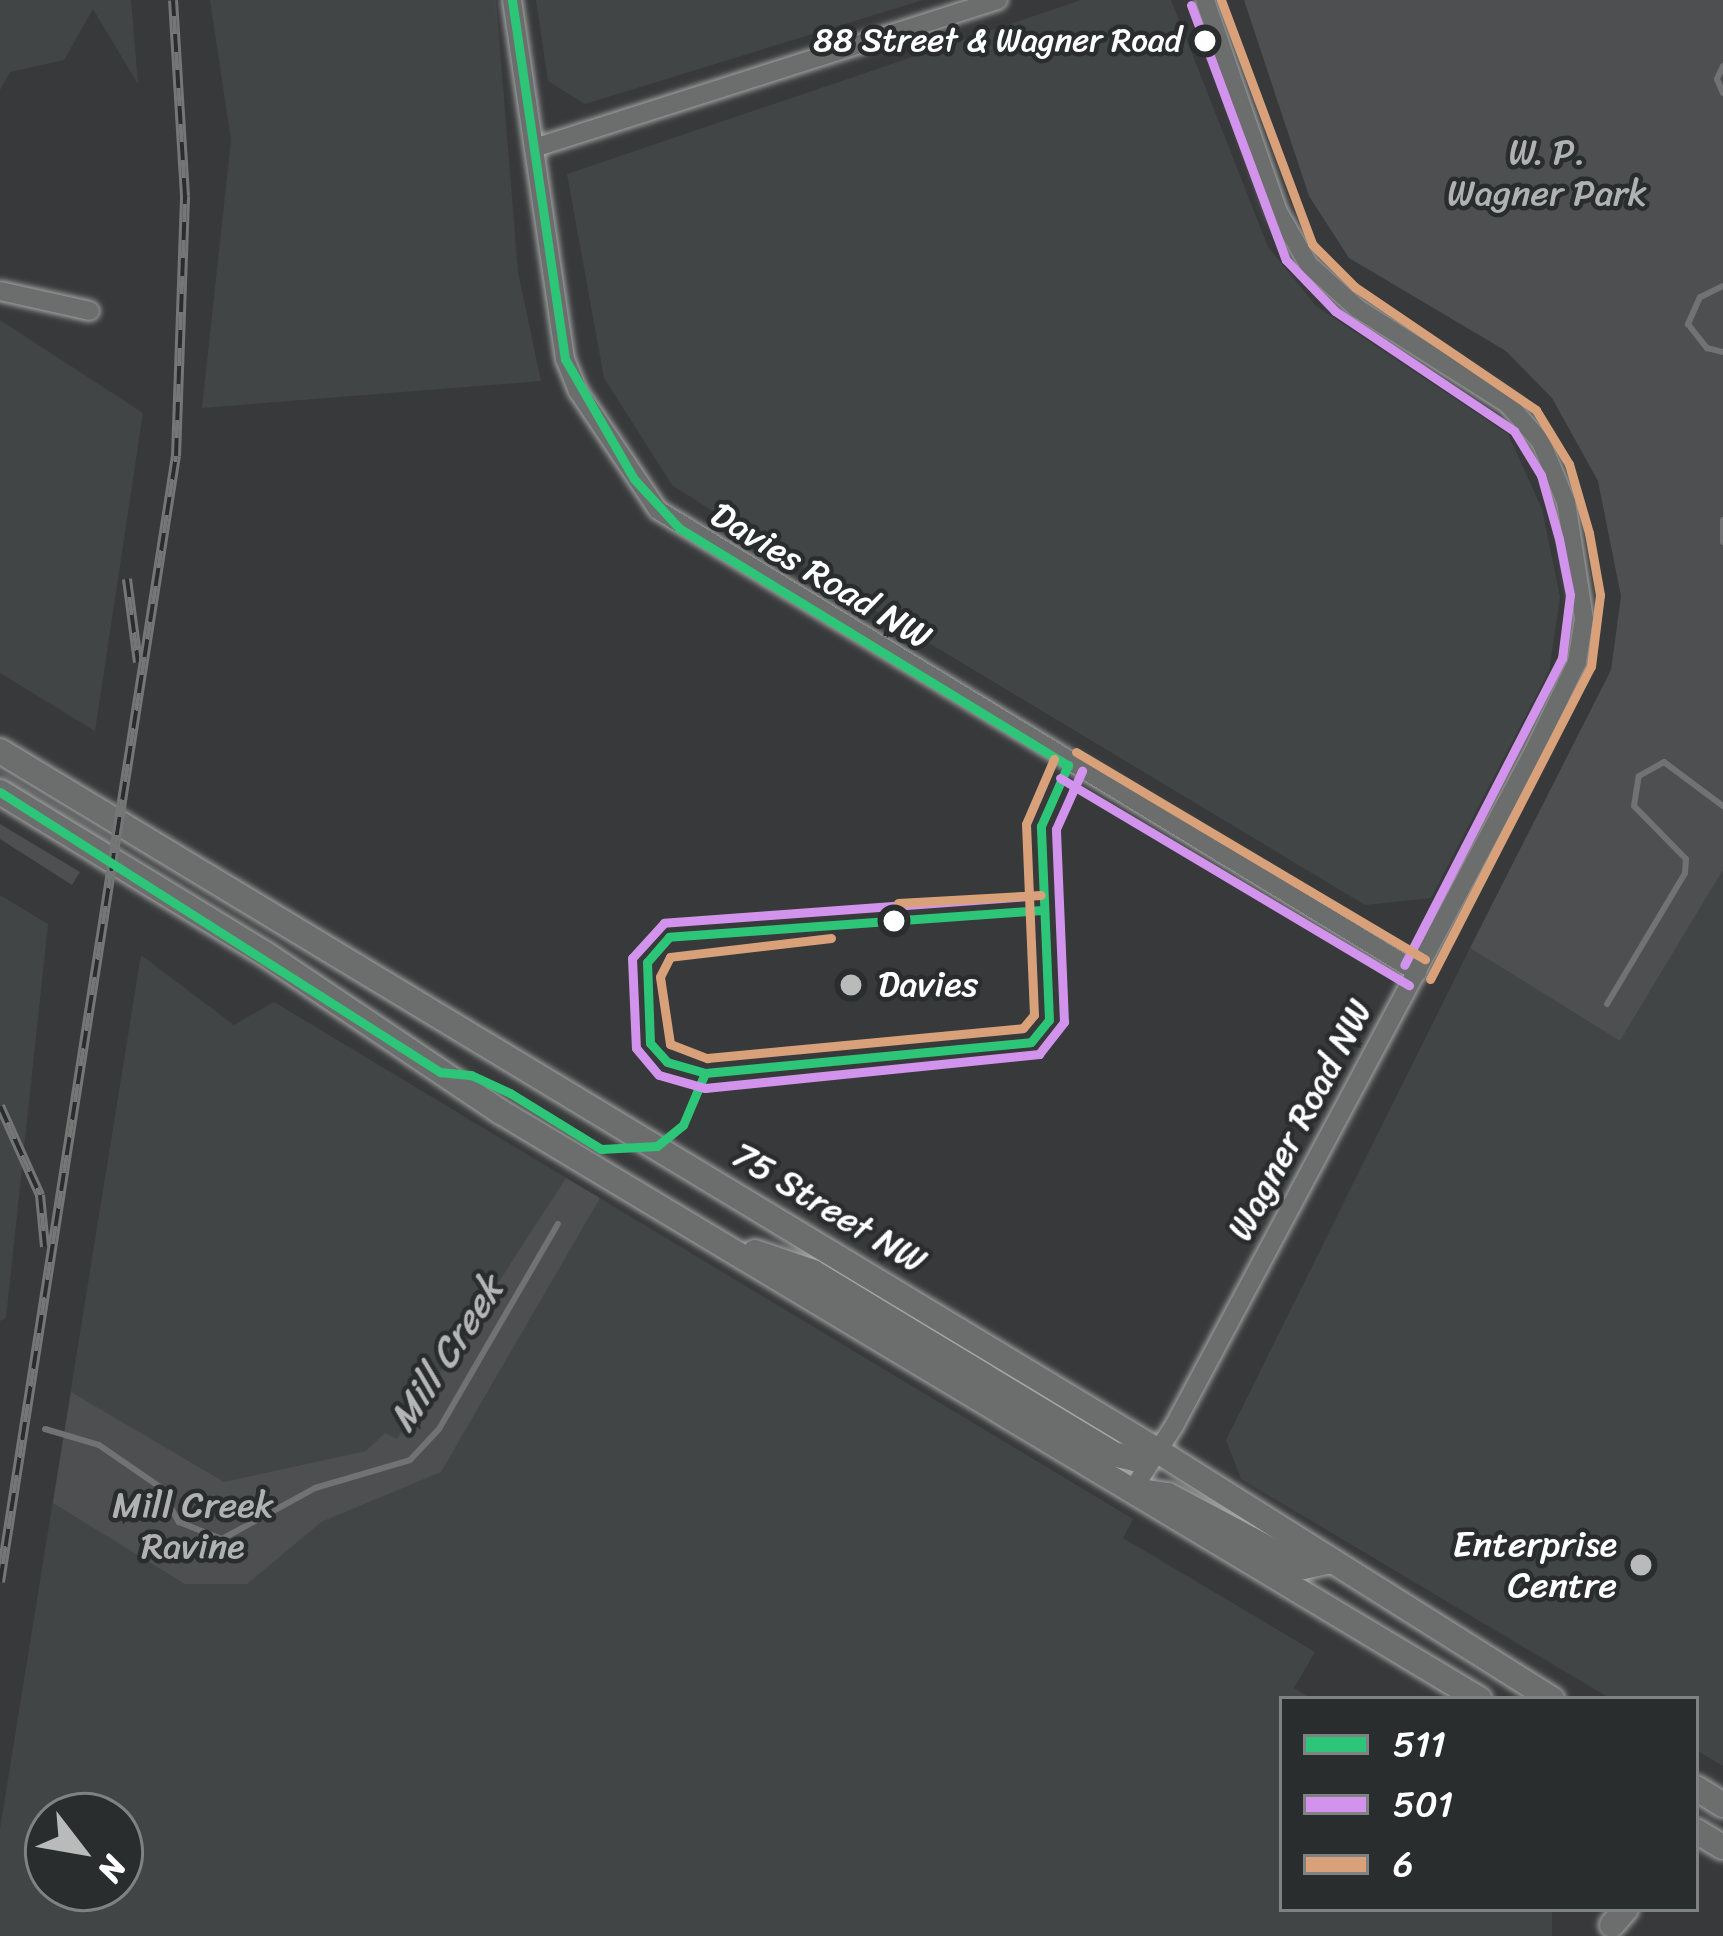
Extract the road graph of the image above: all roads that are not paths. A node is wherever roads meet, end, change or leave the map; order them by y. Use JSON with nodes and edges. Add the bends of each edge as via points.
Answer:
{"nodes":[{"id":1,"x":512,"y":0,"type":"edge"},
{"id":2,"x":998,"y":0,"type":"edge"},
{"id":3,"x":1205,"y":0,"type":"edge"},
{"id":4,"x":534,"y":148,"type":"junction"},
{"id":5,"x":0,"y":291,"type":"edge"},
{"id":6,"x":90,"y":311,"type":"dead end"},
{"id":7,"x":0,"y":752,"type":"edge"},
{"id":8,"x":0,"y":792,"type":"edge"},
{"id":9,"x":1417,"y":972,"type":"junction"},
{"id":10,"x":711,"y":1237,"type":"junction"},
{"id":11,"x":1158,"y":1451,"type":"junction"},
{"id":12,"x":1131,"y":1492,"type":"junction"},
{"id":13,"x":1331,"y":1561,"type":"junction"},
{"id":14,"x":1474,"y":1696,"type":"edge"},
{"id":15,"x":1547,"y":1696,"type":"edge"}],
"edges":[{"from":1,"to":4,"type":"street","name":"Davies Road NW"},
{"from":2,"to":4,"type":"street"},
{"from":3,"to":9,"type":"street","name":"Wagner Road NW","via":[[1299,252],[1345,299],[1525,420],[1556,469],[1578,553],[1585,595],[1577,662]]},
{"from":4,"to":9,"type":"street","name":"Davies Road NW","via":[[570,373],[669,520]]},
{"from":5,"to":6,"type":"street"},
{"from":7,"to":11,"type":"main road","name":"75 Street NW"},
{"from":8,"to":10,"type":"main road"},
{"from":9,"to":11,"type":"street","name":"Wagner Road NW"},
{"from":10,"to":11,"type":"main road","via":[[813,1272],[1114,1454],[1135,1459]]},
{"from":10,"to":12,"type":"main road"},
{"from":11,"to":12,"type":"street","name":"Wagner Road NW"},
{"from":11,"to":13,"type":"main road","name":"75 Street NW"},
{"from":12,"to":13,"type":"main road","via":[[1168,1495],[1303,1568]]},
{"from":12,"to":14,"type":"main road"},
{"from":13,"to":15,"type":"main road","name":"75 Street NW"}]}
